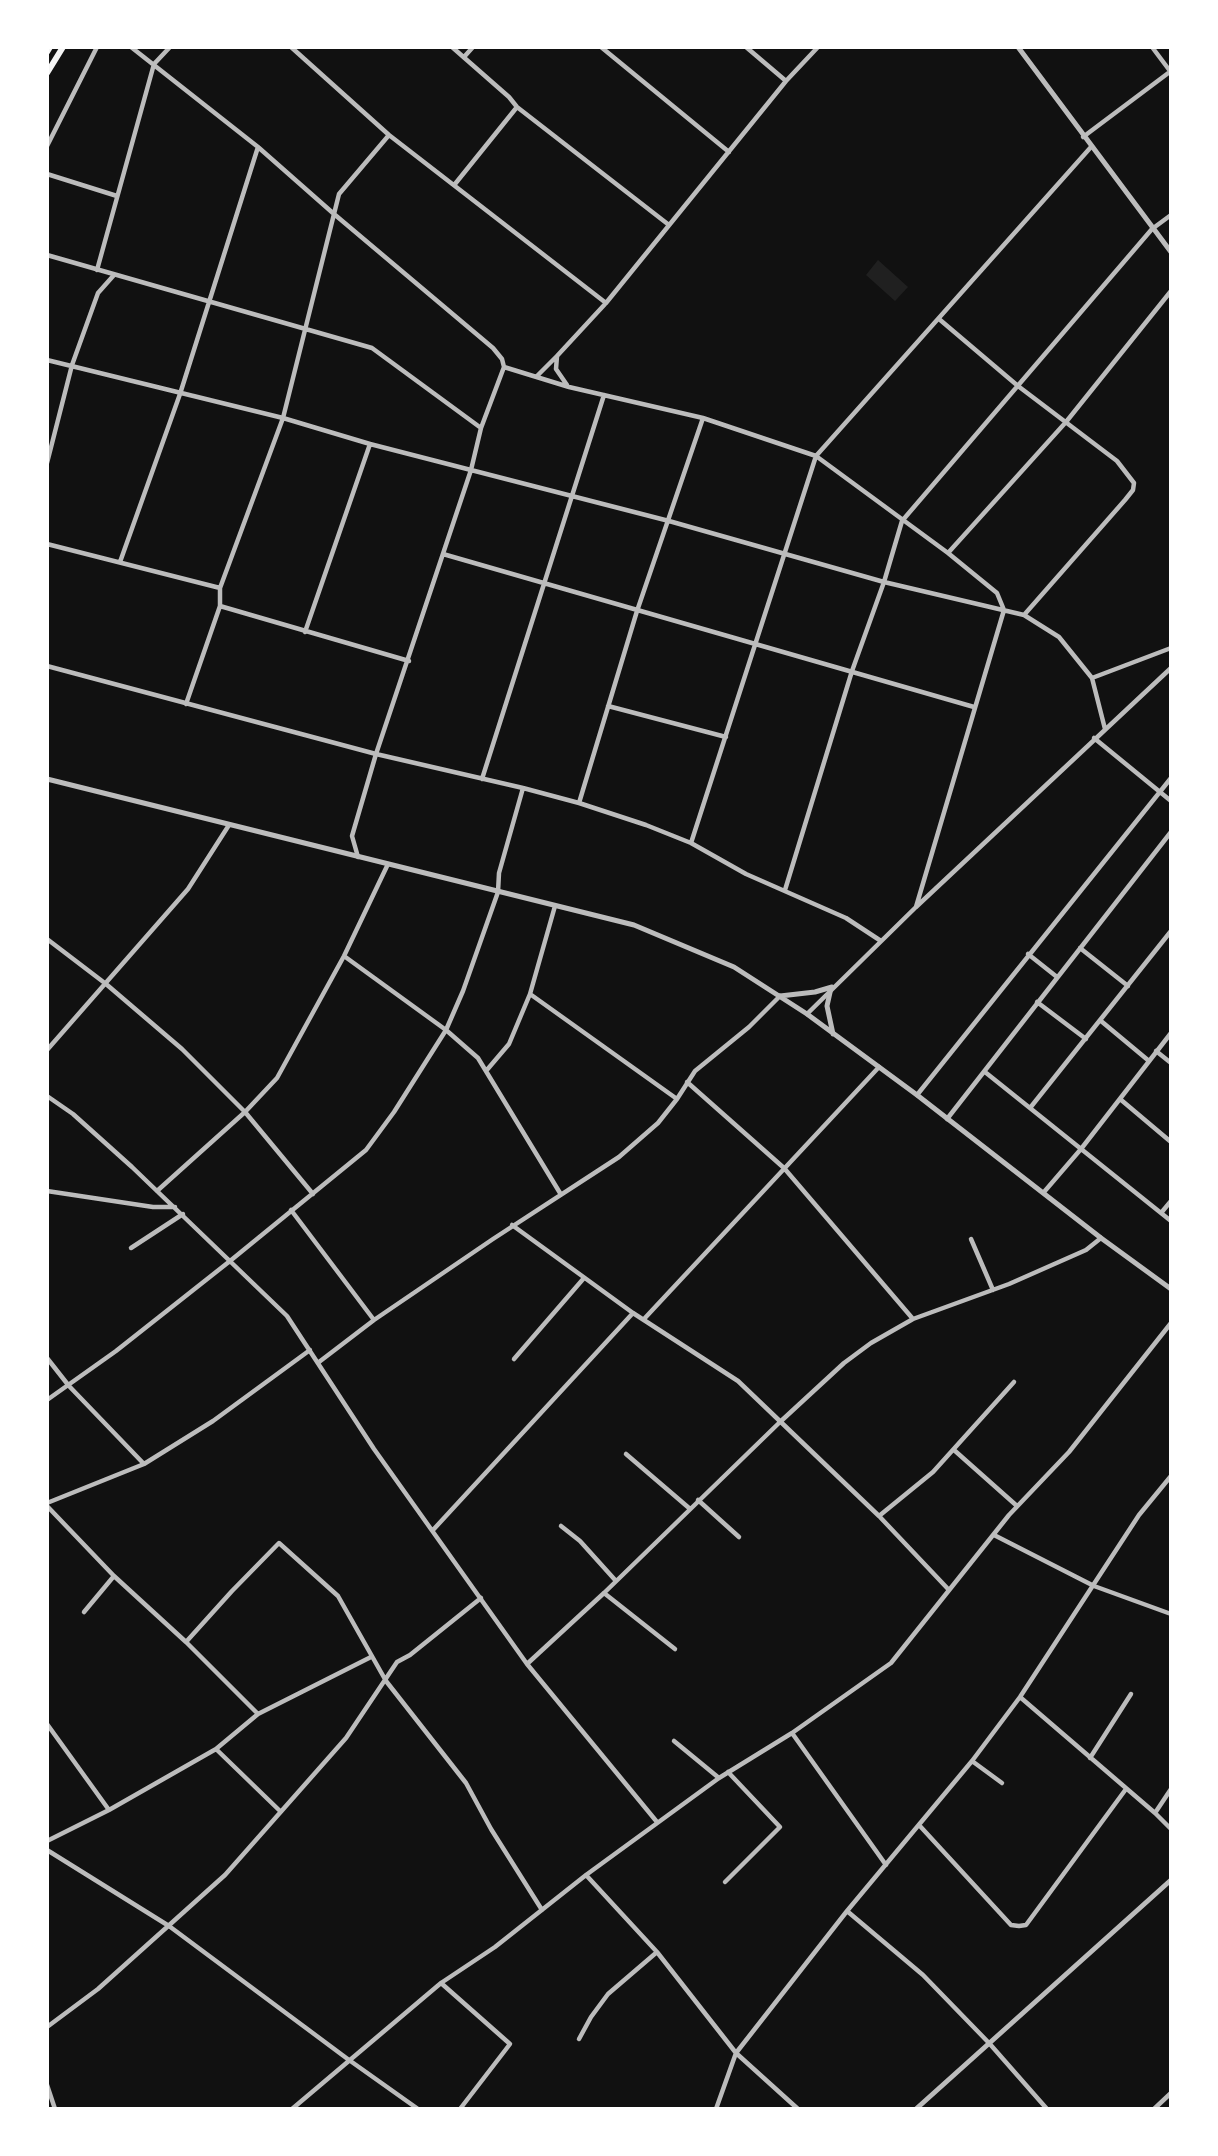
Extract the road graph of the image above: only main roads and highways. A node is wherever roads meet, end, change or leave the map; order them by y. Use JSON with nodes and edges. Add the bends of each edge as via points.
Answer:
{"nodes":[{"id":1,"x":50,"y":47,"type":"edge"},
{"id":2,"x":63,"y":47,"type":"edge"},
{"id":3,"x":47,"y":52,"type":"edge"},
{"id":4,"x":47,"y":73,"type":"edge"}],
"edges":[{"from":1,"to":3,"type":"main road"},
{"from":2,"to":4,"type":"main road"}]}
